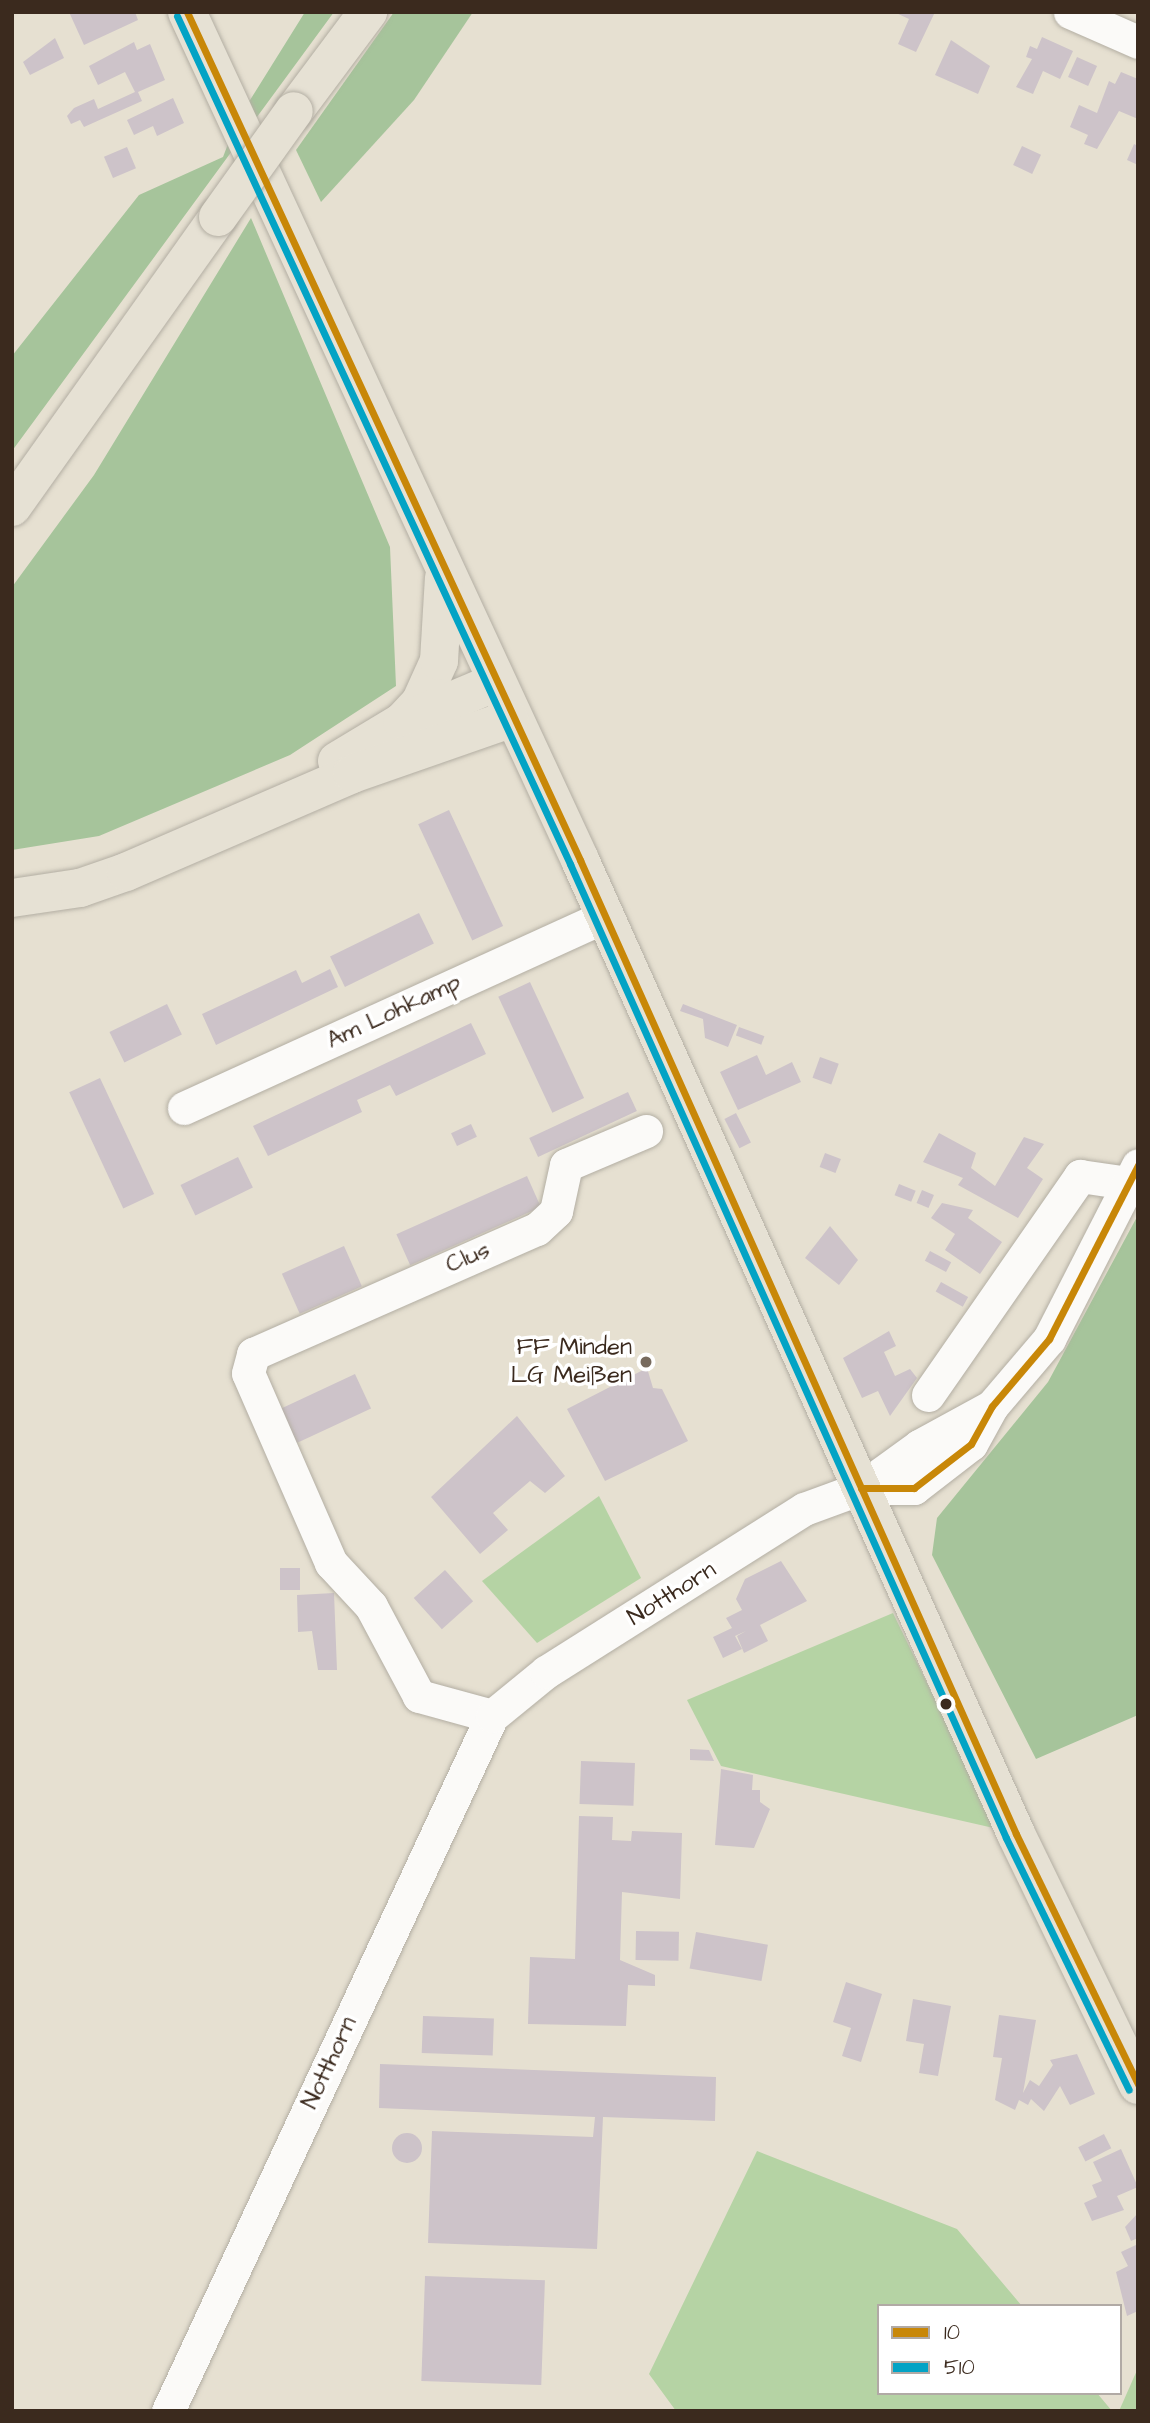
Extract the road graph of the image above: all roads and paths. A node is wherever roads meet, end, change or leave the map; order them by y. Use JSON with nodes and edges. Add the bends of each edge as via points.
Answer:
{"nodes":[{"id":1,"x":187,"y":12,"type":"edge"},
{"id":2,"x":368,"y":12,"type":"edge"},
{"id":3,"x":1070,"y":12,"type":"edge"},
{"id":4,"x":1138,"y":42,"type":"edge"},
{"id":5,"x":12,"y":507,"type":"edge"},
{"id":6,"x":444,"y":577,"type":"junction"},
{"id":7,"x":494,"y":683,"type":"junction"},
{"id":8,"x":510,"y":719,"type":"junction"},
{"id":9,"x":402,"y":722,"type":"junction"},
{"id":10,"x":12,"y":876,"type":"edge"},
{"id":11,"x":12,"y":898,"type":"edge"},
{"id":12,"x":605,"y":916,"type":"junction"},
{"id":13,"x":184,"y":1108,"type":"dead end"},
{"id":14,"x":646,"y":1131,"type":"dead end"},
{"id":15,"x":1133,"y":1174,"type":"edge"},
{"id":16,"x":928,"y":1395,"type":"dead end"},
{"id":17,"x":861,"y":1488,"type":"junction"},
{"id":18,"x":492,"y":1716,"type":"junction"},
{"id":19,"x":1138,"y":2085,"type":"edge"},
{"id":20,"x":169,"y":2411,"type":"edge"}],
"edges":[{"from":1,"to":6,"type":"main road"},
{"from":2,"to":5,"type":"main road","bridge":true},
{"from":3,"to":4,"type":"street"},
{"from":6,"to":7,"type":"main road"},
{"from":6,"to":9,"type":"main road","via":[[439,661],[420,703]]},
{"from":7,"to":8,"type":"main road"},
{"from":7,"to":9,"type":"main road"},
{"from":8,"to":11,"type":"main road","via":[[352,774],[126,872],[80,888]]},
{"from":8,"to":12,"type":"main road"},
{"from":9,"to":10,"type":"main road","via":[[341,759],[164,842],[68,873]]},
{"from":12,"to":13,"type":"street","name":"Am Lohkamp"},
{"from":12,"to":17,"type":"main road"},
{"from":14,"to":18,"type":"street","name":"Clus","via":[[566,1165],[556,1211],[537,1228],[253,1354],[248,1373],[331,1563],[371,1606],[419,1696]]},
{"from":15,"to":16,"type":"street","via":[[1080,1176]]},
{"from":15,"to":17,"type":"street","name":"Notthorn","via":[[1049,1339],[992,1406]]},
{"from":17,"to":18,"type":"street","name":"Notthorn","via":[[804,1509],[546,1672]]},
{"from":17,"to":19,"type":"main road"},
{"from":18,"to":20,"type":"street","name":"Notthorn"}]}
